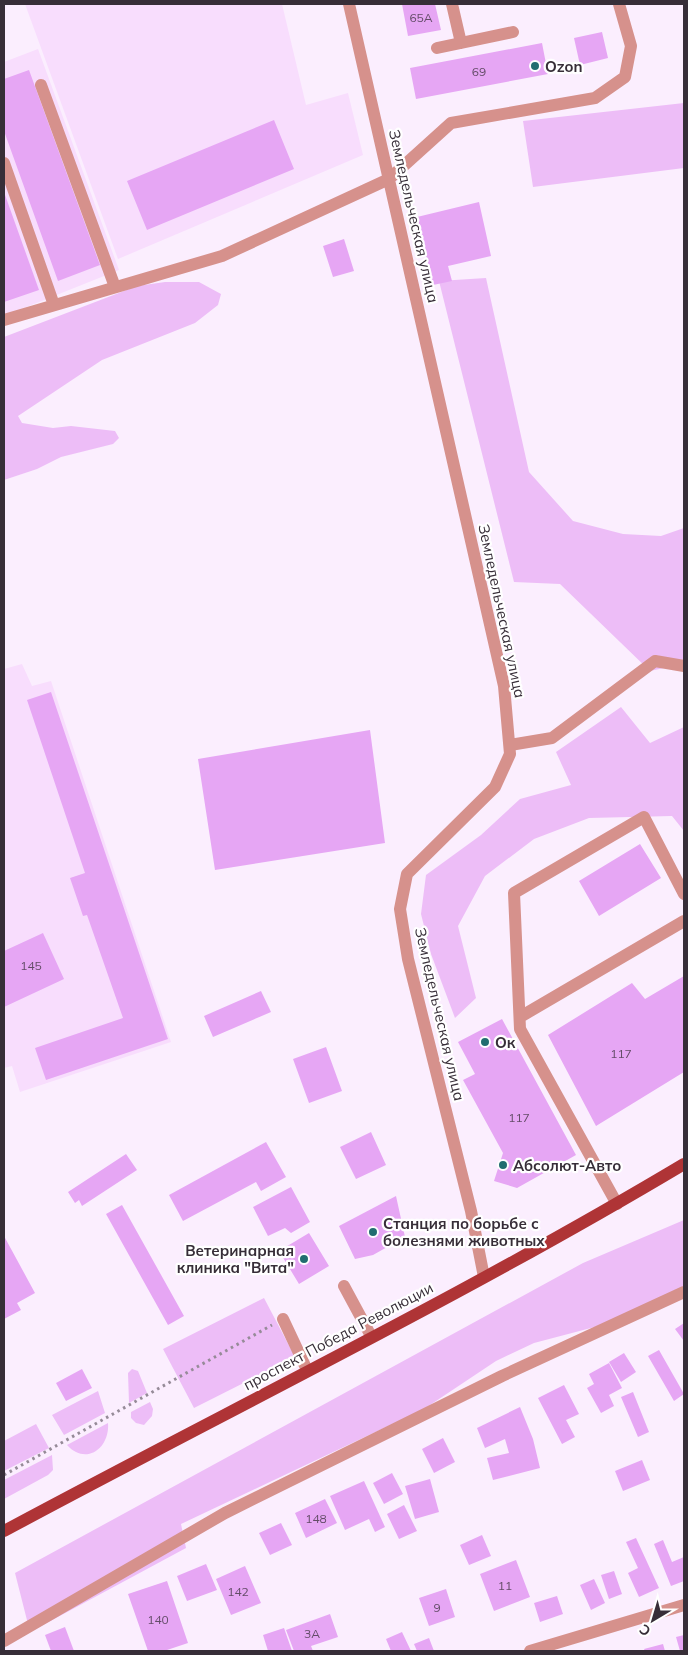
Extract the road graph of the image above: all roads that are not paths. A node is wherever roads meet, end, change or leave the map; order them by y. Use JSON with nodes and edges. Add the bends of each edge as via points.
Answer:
{"nodes":[{"id":1,"x":349,"y":4,"type":"edge"},
{"id":2,"x":452,"y":4,"type":"edge"},
{"id":3,"x":619,"y":4,"type":"edge"},
{"id":4,"x":512,"y":32,"type":"dead end"},
{"id":5,"x":461,"y":43,"type":"junction"},
{"id":6,"x":437,"y":48,"type":"dead end"},
{"id":7,"x":41,"y":85,"type":"dead end"},
{"id":8,"x":4,"y":163,"type":"edge"},
{"id":9,"x":389,"y":180,"type":"junction"},
{"id":10,"x":115,"y":287,"type":"junction"},
{"id":11,"x":54,"y":305,"type":"junction"},
{"id":12,"x":4,"y":320,"type":"edge"},
{"id":13,"x":684,"y":666,"type":"edge"},
{"id":14,"x":510,"y":745,"type":"junction"},
{"id":15,"x":681,"y":878,"type":"edge"},
{"id":16,"x":684,"y":894,"type":"edge"},
{"id":17,"x":684,"y":921,"type":"edge"},
{"id":18,"x":520,"y":1017,"type":"junction"},
{"id":19,"x":684,"y":1164,"type":"edge"},
{"id":20,"x":617,"y":1204,"type":"junction"},
{"id":21,"x":484,"y":1277,"type":"junction"},
{"id":22,"x":344,"y":1286,"type":"dead end"},
{"id":23,"x":684,"y":1292,"type":"edge"},
{"id":24,"x":283,"y":1319,"type":"road end"},
{"id":25,"x":371,"y":1336,"type":"junction"},
{"id":26,"x":307,"y":1370,"type":"junction"},
{"id":27,"x":4,"y":1531,"type":"edge"},
{"id":28,"x":684,"y":1604,"type":"edge"},
{"id":29,"x":4,"y":1641,"type":"edge"},
{"id":30,"x":530,"y":1651,"type":"edge"}],
"edges":[{"from":1,"to":9,"type":"street","name":"Земледельческая улица"},
{"from":2,"to":5,"type":"street"},
{"from":3,"to":9,"type":"street","via":[[631,46],[625,78],[595,98],[450,122]]},
{"from":4,"to":5,"type":"street"},
{"from":5,"to":6,"type":"street"},
{"from":7,"to":10,"type":"street"},
{"from":8,"to":11,"type":"street"},
{"from":9,"to":10,"type":"street","via":[[222,256]]},
{"from":9,"to":14,"type":"street","name":"Земледельческая улица","via":[[504,686]]},
{"from":10,"to":11,"type":"street"},
{"from":11,"to":12,"type":"street"},
{"from":13,"to":14,"type":"street","via":[[655,661],[552,738]]},
{"from":14,"to":21,"type":"street","name":"Земледельческая улица","via":[[510,754],[495,787],[407,874],[400,909],[408,959],[471,1211]]},
{"from":15,"to":16,"type":"street"},
{"from":15,"to":18,"type":"street","via":[[644,816],[514,892]]},
{"from":17,"to":18,"type":"street"},
{"from":18,"to":20,"type":"street","via":[[520,1029]]},
{"from":19,"to":20,"type":"main road","name":"проспект Победа Революции"},
{"from":20,"to":21,"type":"main road","name":"проспект Победа Революции"},
{"from":21,"to":25,"type":"main road","name":"проспект Победа Революции"},
{"from":22,"to":25,"type":"street"},
{"from":23,"to":29,"type":"street","via":[[502,1376],[225,1513]]},
{"from":24,"to":26,"type":"street"},
{"from":25,"to":26,"type":"main road","name":"проспект Победа Революции"},
{"from":26,"to":27,"type":"main road","name":"проспект Победа Революции"},
{"from":28,"to":30,"type":"street"}]}
